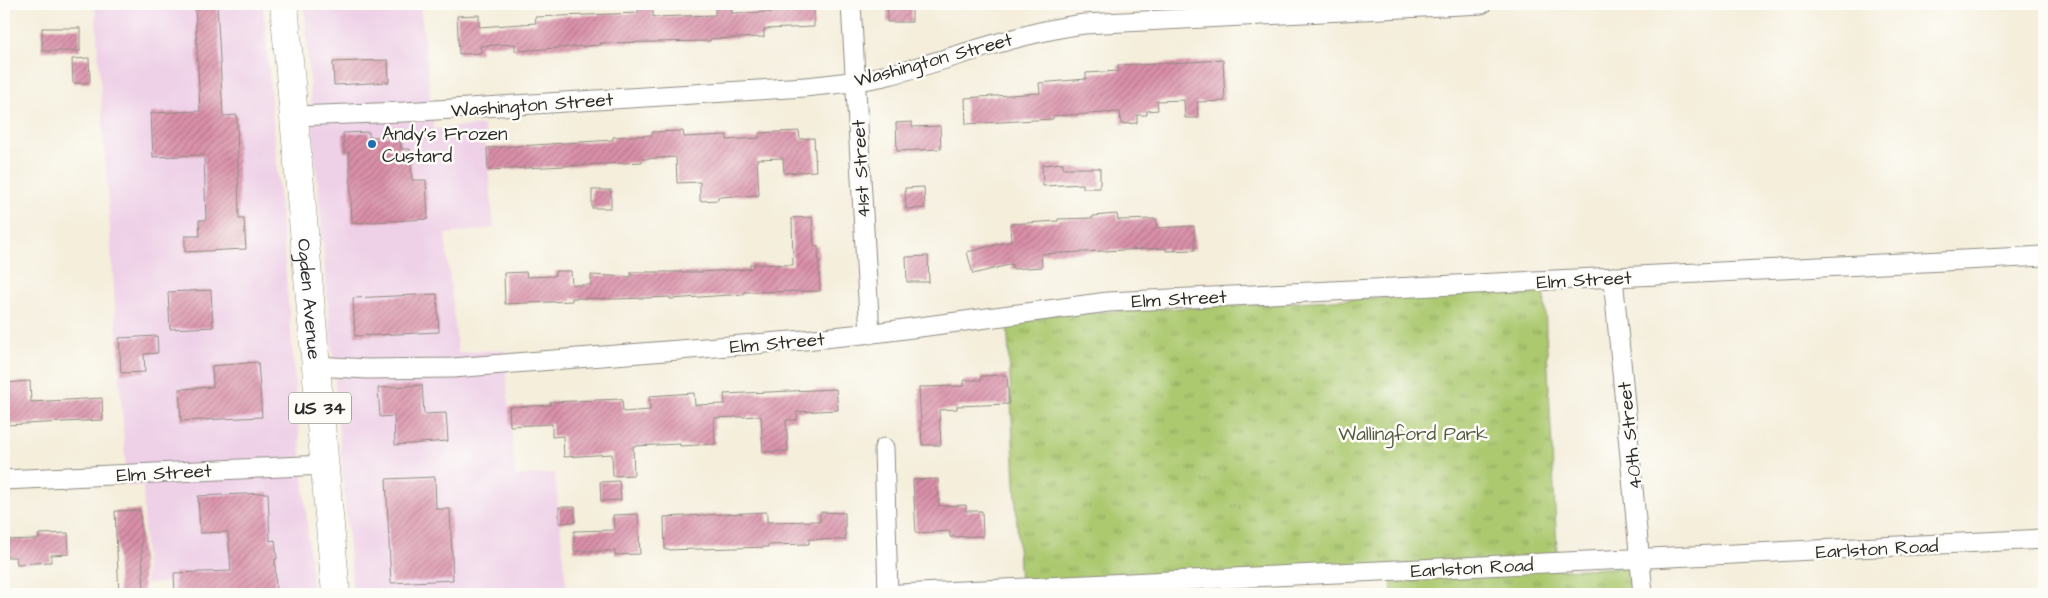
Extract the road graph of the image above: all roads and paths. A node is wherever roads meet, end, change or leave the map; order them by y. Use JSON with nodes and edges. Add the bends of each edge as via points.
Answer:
{"nodes":[{"id":1,"x":284,"y":4,"type":"edge"},
{"id":2,"x":851,"y":4,"type":"edge"},
{"id":3,"x":1482,"y":4,"type":"edge"},
{"id":4,"x":855,"y":82,"type":"junction"},
{"id":5,"x":294,"y":116,"type":"junction"},
{"id":6,"x":2044,"y":256,"type":"edge"},
{"id":7,"x":1613,"y":277,"type":"junction"},
{"id":8,"x":870,"y":334,"type":"junction"},
{"id":9,"x":317,"y":366,"type":"junction"},
{"id":10,"x":884,"y":448,"type":"dead end"},
{"id":11,"x":325,"y":465,"type":"junction"},
{"id":12,"x":4,"y":480,"type":"edge"},
{"id":13,"x":2044,"y":540,"type":"edge"},
{"id":14,"x":1641,"y":559,"type":"junction"},
{"id":15,"x":336,"y":594,"type":"edge"},
{"id":16,"x":888,"y":594,"type":"edge"},
{"id":17,"x":900,"y":594,"type":"edge"},
{"id":18,"x":1642,"y":594,"type":"edge"}],
"edges":[{"from":1,"to":5,"type":"main road","name":"Ogden Avenue","number":"US 34"},
{"from":2,"to":4,"type":"street","name":"41st Street"},
{"from":3,"to":4,"type":"street","name":"Washington Street","via":[[1084,24],[1027,34]]},
{"from":4,"to":5,"type":"street","name":"Washington Street"},
{"from":4,"to":8,"type":"street","name":"41st Street"},
{"from":5,"to":9,"type":"main road","name":"Ogden Avenue","number":"US 34"},
{"from":6,"to":7,"type":"street","name":"Elm Street"},
{"from":7,"to":8,"type":"street","name":"Elm Street","via":[[1108,302]]},
{"from":7,"to":14,"type":"street","name":"40th Street"},
{"from":8,"to":9,"type":"street","name":"Elm Street","via":[[452,368]]},
{"from":9,"to":11,"type":"main road","name":"Ogden Avenue","number":"US 34"},
{"from":10,"to":16,"type":"street"},
{"from":11,"to":12,"type":"street","name":"Elm Street"},
{"from":11,"to":15,"type":"main road","name":"Ogden Avenue","number":"US 34"},
{"from":13,"to":14,"type":"street","name":"Earlston Road"},
{"from":14,"to":17,"type":"street","name":"Earlston Road"},
{"from":14,"to":18,"type":"street","name":"40th Street"}]}
